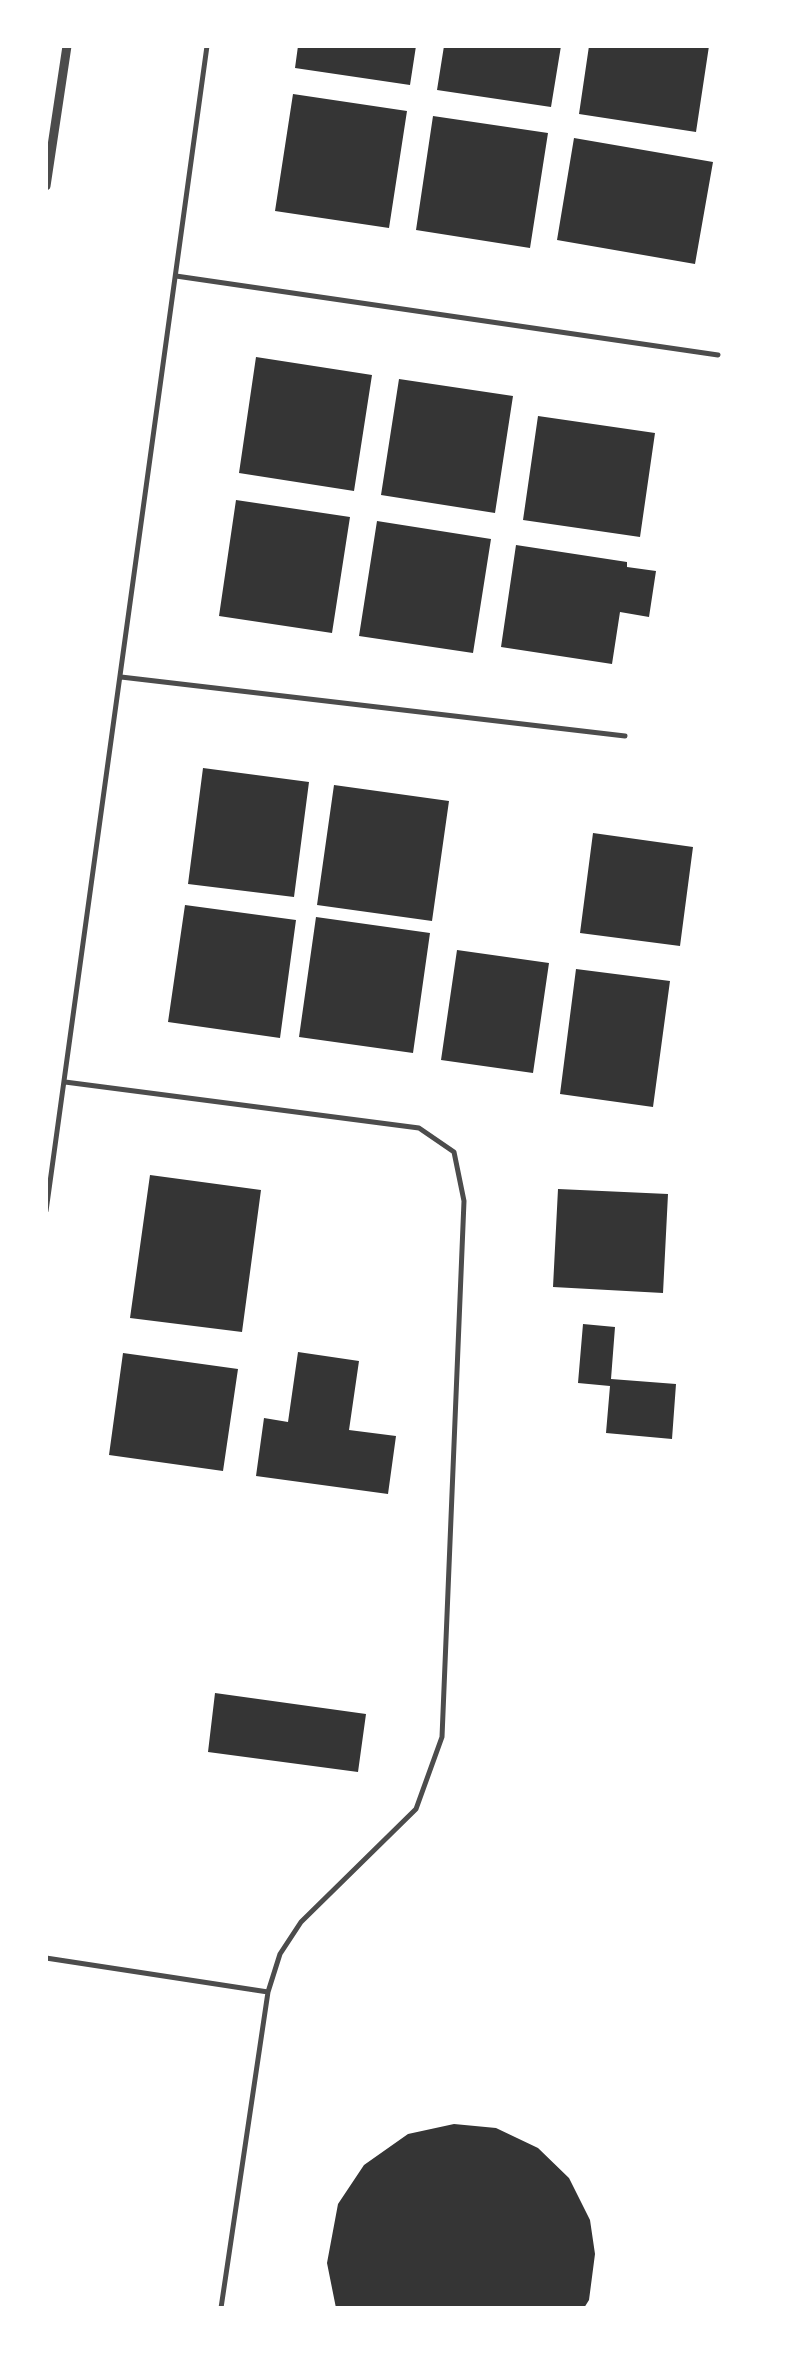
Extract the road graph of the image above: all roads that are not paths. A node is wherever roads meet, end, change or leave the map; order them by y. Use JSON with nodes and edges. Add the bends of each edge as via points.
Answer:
{"nodes":[{"id":1,"x":67,"y":46,"type":"edge"},
{"id":2,"x":207,"y":46,"type":"edge"},
{"id":3,"x":46,"y":186,"type":"edge"},
{"id":4,"x":176,"y":276,"type":"junction"},
{"id":5,"x":718,"y":355,"type":"dead end"},
{"id":6,"x":121,"y":676,"type":"junction"},
{"id":7,"x":626,"y":736,"type":"dead end"},
{"id":8,"x":65,"y":1082,"type":"junction"},
{"id":9,"x":46,"y":1211,"type":"edge"},
{"id":10,"x":46,"y":1958,"type":"edge"},
{"id":11,"x":268,"y":1992,"type":"junction"},
{"id":12,"x":221,"y":2308,"type":"edge"}],
"edges":[{"from":1,"to":3,"type":"street"},
{"from":2,"to":4,"type":"street"},
{"from":4,"to":5,"type":"street"},
{"from":4,"to":6,"type":"street"},
{"from":6,"to":7,"type":"street"},
{"from":6,"to":8,"type":"street"},
{"from":8,"to":9,"type":"street"},
{"from":8,"to":11,"type":"street","via":[[419,1128],[454,1152],[464,1201],[442,1737],[416,1809],[301,1922],[280,1954]]},
{"from":10,"to":11,"type":"street"},
{"from":11,"to":12,"type":"street"}]}
